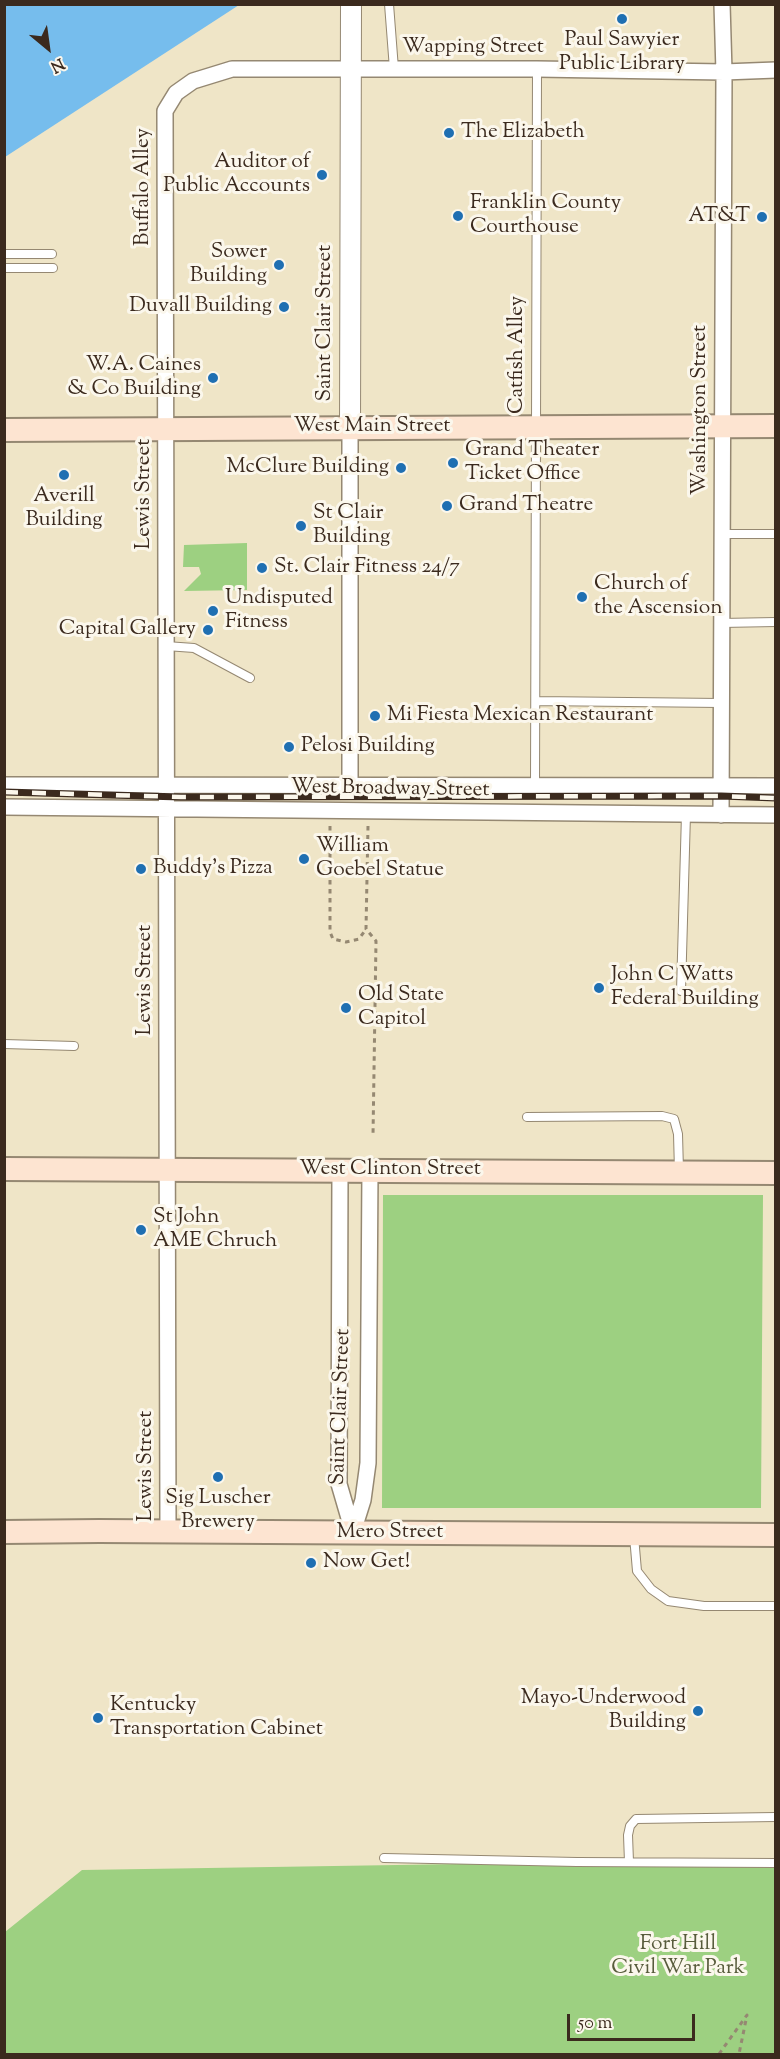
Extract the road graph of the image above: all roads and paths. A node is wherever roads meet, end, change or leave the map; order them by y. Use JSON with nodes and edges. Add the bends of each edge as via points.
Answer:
{"nodes":[{"id":1,"x":351,"y":4,"type":"edge"},
{"id":2,"x":389,"y":4,"type":"edge"},
{"id":3,"x":722,"y":4,"type":"edge"},
{"id":4,"x":351,"y":69,"type":"junction"},
{"id":5,"x":394,"y":69,"type":"junction"},
{"id":6,"x":537,"y":69,"type":"junction"},
{"id":7,"x":776,"y":70,"type":"edge"},
{"id":8,"x":724,"y":72,"type":"junction"},
{"id":9,"x":4,"y":254,"type":"edge"},
{"id":10,"x":52,"y":254,"type":"dead end"},
{"id":11,"x":4,"y":268,"type":"edge"},
{"id":12,"x":52,"y":268,"type":"dead end"},
{"id":13,"x":721,"y":426,"type":"junction"},
{"id":14,"x":776,"y":426,"type":"edge"},
{"id":15,"x":350,"y":427,"type":"junction"},
{"id":16,"x":536,"y":427,"type":"junction"},
{"id":17,"x":166,"y":428,"type":"junction"},
{"id":18,"x":4,"y":430,"type":"edge"},
{"id":19,"x":721,"y":534,"type":"junction"},
{"id":20,"x":776,"y":534,"type":"edge"},
{"id":21,"x":776,"y":622,"type":"edge"},
{"id":22,"x":721,"y":623,"type":"junction"},
{"id":23,"x":166,"y":646,"type":"junction"},
{"id":24,"x":250,"y":678,"type":"dead end"},
{"id":25,"x":536,"y":701,"type":"junction"},
{"id":26,"x":721,"y":703,"type":"junction"},
{"id":27,"x":4,"y":785,"type":"edge"},
{"id":28,"x":166,"y":785,"type":"junction"},
{"id":29,"x":350,"y":785,"type":"junction"},
{"id":30,"x":536,"y":785,"type":"junction"},
{"id":31,"x":721,"y":786,"type":"junction"},
{"id":32,"x":776,"y":786,"type":"edge"},
{"id":33,"x":4,"y":807,"type":"edge"},
{"id":34,"x":167,"y":808,"type":"junction"},
{"id":35,"x":536,"y":813,"type":"junction"},
{"id":36,"x":686,"y":814,"type":"junction"},
{"id":37,"x":721,"y":815,"type":"junction"},
{"id":38,"x":776,"y":815,"type":"edge"},
{"id":39,"x":368,"y":824,"type":"dead end"},
{"id":40,"x":330,"y":825,"type":"dead end"},
{"id":41,"x":366,"y":928,"type":"junction"},
{"id":42,"x":681,"y":991,"type":"dead end"},
{"id":43,"x":4,"y":1044,"type":"edge"},
{"id":44,"x":74,"y":1046,"type":"dead end"},
{"id":45,"x":527,"y":1117,"type":"dead end"},
{"id":46,"x":373,"y":1136,"type":"dead end"},
{"id":47,"x":4,"y":1169,"type":"edge"},
{"id":48,"x":167,"y":1170,"type":"junction"},
{"id":49,"x":340,"y":1170,"type":"junction"},
{"id":50,"x":370,"y":1170,"type":"junction"},
{"id":51,"x":679,"y":1172,"type":"junction"},
{"id":52,"x":776,"y":1173,"type":"edge"},
{"id":53,"x":4,"y":1532,"type":"edge"},
{"id":54,"x":168,"y":1532,"type":"junction"},
{"id":55,"x":353,"y":1532,"type":"junction"},
{"id":56,"x":634,"y":1535,"type":"junction"},
{"id":57,"x":776,"y":1535,"type":"edge"},
{"id":58,"x":776,"y":1606,"type":"edge"},
{"id":59,"x":776,"y":1817,"type":"edge"},
{"id":60,"x":384,"y":1858,"type":"dead end"},
{"id":61,"x":629,"y":1862,"type":"junction"},
{"id":62,"x":776,"y":1863,"type":"edge"},
{"id":63,"x":719,"y":2055,"type":"edge"},
{"id":64,"x":739,"y":2055,"type":"edge"}],
"edges":[{"from":1,"to":4,"type":"street","name":"Saint Clair Street"},
{"from":2,"to":5,"type":"lane"},
{"from":3,"to":8,"type":"street","name":"Washington Street"},
{"from":4,"to":5,"type":"street","name":"Wapping Street"},
{"from":4,"to":15,"type":"street","name":"Saint Clair Street"},
{"from":4,"to":17,"type":"street","name":"Buffalo Alley","via":[[232,69],[193,81],[176,93],[165,111]]},
{"from":5,"to":6,"type":"street","name":"Wapping Street"},
{"from":6,"to":8,"type":"street","name":"Wapping Street"},
{"from":6,"to":16,"type":"lane","name":"Catfish Alley"},
{"from":7,"to":8,"type":"street","name":"Wapping Street"},
{"from":8,"to":13,"type":"street","name":"Washington Street"},
{"from":9,"to":10,"type":"lane"},
{"from":11,"to":12,"type":"lane"},
{"from":13,"to":14,"type":"main road","name":"West Main Street"},
{"from":13,"to":16,"type":"main road","name":"West Main Street"},
{"from":13,"to":19,"type":"street","name":"Washington Street"},
{"from":15,"to":16,"type":"main road","name":"West Main Street"},
{"from":15,"to":17,"type":"main road","name":"West Main Street"},
{"from":15,"to":29,"type":"street","name":"Saint Clair Street"},
{"from":16,"to":25,"type":"lane","name":"Catfish Alley"},
{"from":17,"to":18,"type":"main road","name":"West Main Street"},
{"from":17,"to":23,"type":"street","name":"Lewis Street"},
{"from":19,"to":20,"type":"lane"},
{"from":19,"to":22,"type":"street","name":"Washington Street"},
{"from":21,"to":22,"type":"lane"},
{"from":22,"to":26,"type":"street","name":"Washington Street"},
{"from":23,"to":24,"type":"lane","via":[[194,648]]},
{"from":23,"to":28,"type":"street","name":"Lewis Street"},
{"from":25,"to":26,"type":"lane"},
{"from":25,"to":30,"type":"lane","name":"Catfish Alley"},
{"from":26,"to":31,"type":"street","name":"Washington Street"},
{"from":27,"to":28,"type":"street","name":"West Broadway Street"},
{"from":28,"to":29,"type":"street","name":"West Broadway Street"},
{"from":28,"to":34,"type":"street","name":"Lewis Street"},
{"from":29,"to":30,"type":"street","name":"West Broadway Street"},
{"from":30,"to":31,"type":"street","name":"West Broadway Street"},
{"from":30,"to":35,"type":"street"},
{"from":31,"to":32,"type":"street","name":"West Broadway Street"},
{"from":31,"to":37,"type":"street","name":"Washington Street"},
{"from":33,"to":34,"type":"street","name":"West Broadway Street"},
{"from":34,"to":35,"type":"street","name":"West Broadway Street"},
{"from":34,"to":48,"type":"street","name":"Lewis Street"},
{"from":35,"to":36,"type":"street","name":"West Broadway Street"},
{"from":36,"to":37,"type":"street","name":"West Broadway Street"},
{"from":36,"to":42,"type":"lane"},
{"from":37,"to":38,"type":"street","name":"West Broadway Street"},
{"from":39,"to":41,"type":"path"},
{"from":40,"to":41,"type":"path","via":[[330,932],[333,939],[346,942],[359,939]]},
{"from":41,"to":46,"type":"path","via":[[376,941]]},
{"from":43,"to":44,"type":"lane"},
{"from":45,"to":51,"type":"lane","via":[[674,1119]]},
{"from":47,"to":48,"type":"main road","name":"West Clinton Street"},
{"from":48,"to":49,"type":"main road","name":"West Clinton Street"},
{"from":48,"to":54,"type":"street","name":"Lewis Street"},
{"from":49,"to":50,"type":"main road","name":"West Clinton Street"},
{"from":49,"to":55,"type":"street","name":"Saint Clair Street","via":[[339,1484]]},
{"from":50,"to":51,"type":"main road","name":"West Clinton Street"},
{"from":50,"to":55,"type":"street","name":"Saint Clair Street","via":[[369,1445],[366,1481]]},
{"from":51,"to":52,"type":"main road","name":"West Clinton Street"},
{"from":53,"to":54,"type":"main road","name":"Mero Street"},
{"from":54,"to":55,"type":"main road","name":"Mero Street"},
{"from":55,"to":56,"type":"main road","name":"Mero Street"},
{"from":56,"to":57,"type":"main road","name":"Mero Street"},
{"from":56,"to":58,"type":"lane","via":[[637,1571],[651,1589],[669,1601],[704,1606]]},
{"from":59,"to":61,"type":"lane","via":[[636,1819],[628,1836]]},
{"from":60,"to":61,"type":"lane"},
{"from":61,"to":62,"type":"lane"},
{"from":63,"to":64,"type":"path","via":[[747,2015]]}]}
